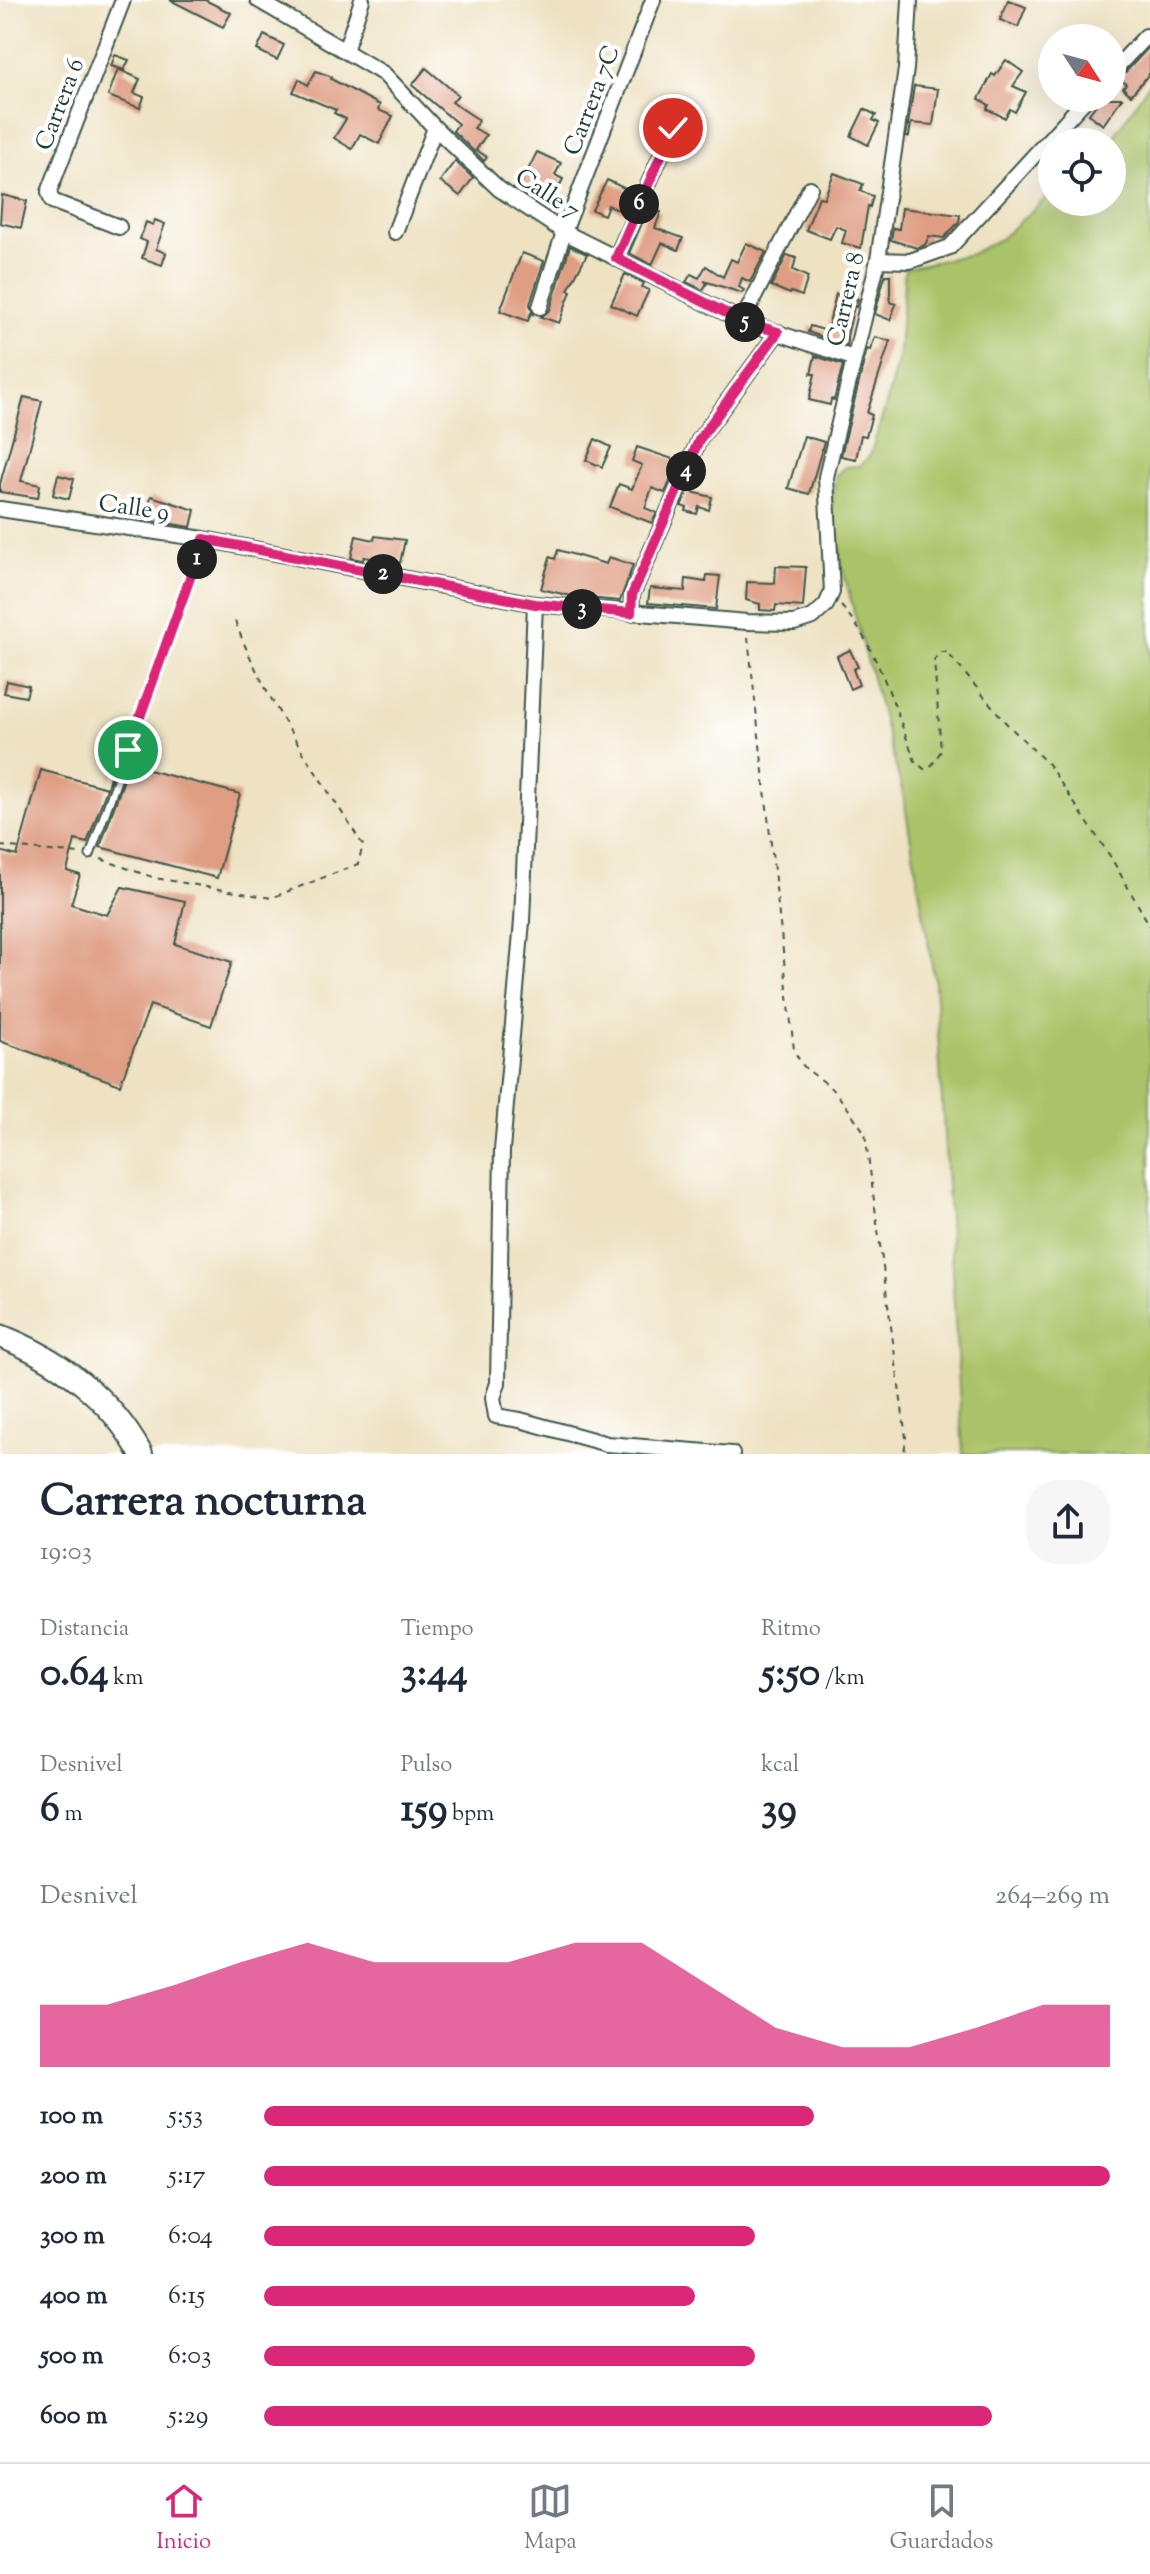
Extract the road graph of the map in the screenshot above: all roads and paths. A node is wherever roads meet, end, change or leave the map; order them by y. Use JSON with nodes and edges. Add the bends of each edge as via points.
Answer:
{"nodes":[{"id":1,"x":123,"y":0,"type":"edge"},
{"id":2,"x":258,"y":0,"type":"edge"},
{"id":3,"x":362,"y":0,"type":"edge"},
{"id":4,"x":653,"y":0,"type":"edge"},
{"id":5,"x":910,"y":0,"type":"edge"},
{"id":6,"x":1146,"y":36,"type":"dead end"},
{"id":7,"x":345,"y":51,"type":"junction"},
{"id":8,"x":1126,"y":57,"type":"edge"},
{"id":9,"x":1074,"y":112,"type":"edge"},
{"id":10,"x":435,"y":128,"type":"junction"},
{"id":11,"x":673,"y":128,"type":"dead end"},
{"id":12,"x":810,"y":188,"type":"dead end"},
{"id":13,"x":119,"y":227,"type":"dead end"},
{"id":14,"x":395,"y":232,"type":"dead end"},
{"id":15,"x":564,"y":232,"type":"junction"},
{"id":16,"x":616,"y":258,"type":"junction"},
{"id":17,"x":878,"y":260,"type":"junction"},
{"id":18,"x":540,"y":307,"type":"dead end"},
{"id":19,"x":742,"y":321,"type":"junction"},
{"id":20,"x":778,"y":332,"type":"junction"},
{"id":21,"x":853,"y":358,"type":"junction"},
{"id":22,"x":0,"y":509,"type":"edge"},
{"id":23,"x":204,"y":539,"type":"junction"},
{"id":24,"x":829,"y":599,"type":"junction"},
{"id":25,"x":535,"y":604,"type":"junction"},
{"id":26,"x":631,"y":613,"type":"junction"},
{"id":27,"x":235,"y":621,"type":"dead end"},
{"id":28,"x":747,"y":622,"type":"junction"},
{"id":29,"x":0,"y":846,"type":"edge"},
{"id":30,"x":90,"y":855,"type":"junction"},
{"id":31,"x":1150,"y":926,"type":"edge"},
{"id":32,"x":0,"y":1336,"type":"edge"},
{"id":33,"x":141,"y":1454,"type":"edge"},
{"id":34,"x":732,"y":1454,"type":"edge"},
{"id":35,"x":904,"y":1454,"type":"edge"}],
"edges":[{"from":1,"to":13,"type":"street","name":"Carrera 6","via":[[49,192],[52,201]]},
{"from":2,"to":7,"type":"street","name":"Calle 7"},
{"from":3,"to":7,"type":"street"},
{"from":4,"to":15,"type":"street","name":"Carrera 7C"},
{"from":5,"to":17,"type":"street","name":"Carrera 8","via":[[906,69]]},
{"from":6,"to":8,"type":"street"},
{"from":7,"to":10,"type":"street","name":"Calle 7","via":[[384,74]]},
{"from":9,"to":17,"type":"street","via":[[950,247],[910,261]]},
{"from":10,"to":14,"type":"street"},
{"from":10,"to":15,"type":"street","name":"Calle 7","via":[[499,189]]},
{"from":11,"to":16,"type":"street"},
{"from":12,"to":19,"type":"street"},
{"from":15,"to":16,"type":"street","name":"Calle 7"},
{"from":15,"to":18,"type":"street","name":"Carrera 7C"},
{"from":16,"to":19,"type":"street","name":"Calle 7"},
{"from":17,"to":21,"type":"street","name":"Carrera 8"},
{"from":19,"to":20,"type":"street","name":"Calle 7"},
{"from":20,"to":21,"type":"street","name":"Calle 7"},
{"from":20,"to":26,"type":"street","via":[[699,440],[632,595]]},
{"from":21,"to":24,"type":"street","name":"Carrera 8","via":[[826,477]]},
{"from":22,"to":23,"type":"street","name":"Calle 9"},
{"from":23,"to":25,"type":"street","name":"Calle 9"},
{"from":23,"to":30,"type":"lane"},
{"from":24,"to":28,"type":"street","name":"Calle 9","via":[[813,617],[794,623]]},
{"from":24,"to":31,"type":"path","via":[[863,634],[915,761],[924,769],[941,751],[934,660],[947,652],[1048,764]]},
{"from":25,"to":26,"type":"street","name":"Calle 9"},
{"from":25,"to":34,"type":"street","via":[[522,921],[502,1150],[496,1416],[607,1444]]},
{"from":26,"to":28,"type":"street","name":"Calle 9"},
{"from":27,"to":30,"type":"path","via":[[249,659],[363,845],[358,864],[271,898],[155,878]]},
{"from":28,"to":35,"type":"path","via":[[794,1050],[803,1069],[825,1082],[865,1133]]},
{"from":29,"to":30,"type":"path"},
{"from":32,"to":33,"type":"main road","via":[[60,1365],[91,1390]]}]}
